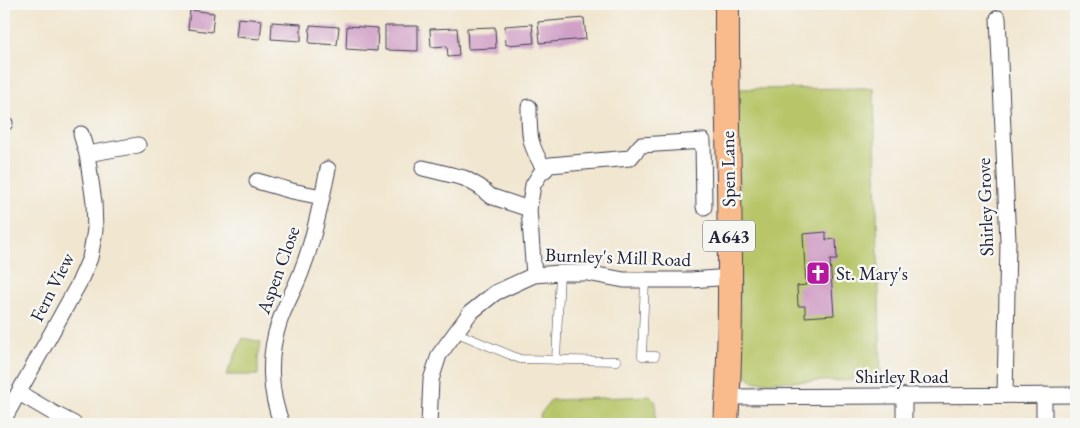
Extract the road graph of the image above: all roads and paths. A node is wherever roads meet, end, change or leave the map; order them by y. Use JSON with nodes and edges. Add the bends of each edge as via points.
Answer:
{"nodes":[{"id":1,"x":727,"y":4,"type":"edge"},
{"id":2,"x":998,"y":18,"type":"dead end"},
{"id":3,"x":528,"y":107,"type":"dead end"},
{"id":4,"x":81,"y":134,"type":"dead end"},
{"id":5,"x":138,"y":145,"type":"dead end"},
{"id":6,"x":87,"y":154,"type":"junction"},
{"id":7,"x":423,"y":168,"type":"dead end"},
{"id":8,"x":328,"y":169,"type":"dead end"},
{"id":9,"x":545,"y":170,"type":"junction"},
{"id":10,"x":257,"y":181,"type":"dead end"},
{"id":11,"x":322,"y":197,"type":"junction"},
{"id":12,"x":704,"y":207,"type":"dead end"},
{"id":13,"x":529,"y":209,"type":"junction"},
{"id":14,"x":560,"y":273,"type":"junction"},
{"id":15,"x":534,"y":275,"type":"junction"},
{"id":16,"x":730,"y":278,"type":"junction"},
{"id":17,"x":645,"y":280,"type":"junction"},
{"id":18,"x":455,"y":332,"type":"junction"},
{"id":19,"x":655,"y":356,"type":"dead end"},
{"id":20,"x":556,"y":360,"type":"junction"},
{"id":21,"x":617,"y":361,"type":"dead end"},
{"id":22,"x":19,"y":393,"type":"junction"},
{"id":23,"x":1005,"y":395,"type":"junction"},
{"id":24,"x":1044,"y":395,"type":"junction"},
{"id":25,"x":1076,"y":395,"type":"edge"},
{"id":26,"x":904,"y":396,"type":"junction"},
{"id":27,"x":727,"y":397,"type":"junction"},
{"id":28,"x":4,"y":419,"type":"edge"},
{"id":29,"x":74,"y":424,"type":"edge"},
{"id":30,"x":282,"y":424,"type":"edge"},
{"id":31,"x":429,"y":424,"type":"edge"},
{"id":32,"x":726,"y":424,"type":"edge"},
{"id":33,"x":904,"y":424,"type":"edge"},
{"id":34,"x":1044,"y":424,"type":"edge"}],
"edges":[{"from":1,"to":16,"type":"main road","name":"Spen Lane","number":"A643"},
{"from":2,"to":23,"type":"street","name":"Shirley Grove","via":[[1008,241]]},
{"from":3,"to":9,"type":"street","via":[[532,146]]},
{"from":4,"to":6,"type":"street","name":"Fern View"},
{"from":5,"to":6,"type":"street"},
{"from":6,"to":22,"type":"street","name":"Fern View","via":[[95,230],[90,258]]},
{"from":7,"to":13,"type":"street","via":[[464,178],[490,196]]},
{"from":8,"to":11,"type":"street","name":"Aspen Close"},
{"from":9,"to":12,"type":"street","via":[[550,165],[630,158],[641,145],[703,141]]},
{"from":9,"to":13,"type":"street","name":"Burnley's Mill Road","via":[[534,185]]},
{"from":10,"to":11,"type":"street"},
{"from":11,"to":30,"type":"street","name":"Aspen Close","via":[[303,269],[279,322],[272,352],[274,394]]},
{"from":13,"to":15,"type":"street","name":"Burnley's Mill Road"},
{"from":14,"to":15,"type":"street","name":"Burnley's Mill Road"},
{"from":14,"to":17,"type":"street","name":"Burnley's Mill Road"},
{"from":14,"to":20,"type":"lane"},
{"from":15,"to":18,"type":"street","name":"Burnley's Mill Road","via":[[495,293],[470,312]]},
{"from":16,"to":17,"type":"street","name":"Burnley's Mill Road"},
{"from":16,"to":27,"type":"main road","name":"Spen Lane","number":"A643"},
{"from":17,"to":19,"type":"lane","via":[[642,356]]},
{"from":18,"to":20,"type":"lane","via":[[520,359]]},
{"from":18,"to":31,"type":"street","name":"Burnley's Mill Road","via":[[439,355],[431,380]]},
{"from":20,"to":21,"type":"lane"},
{"from":22,"to":28,"type":"street","name":"Fern View"},
{"from":22,"to":29,"type":"street"},
{"from":23,"to":24,"type":"street","name":"Shirley Road"},
{"from":23,"to":26,"type":"street","name":"Shirley Road"},
{"from":24,"to":25,"type":"street","name":"Shirley Road"},
{"from":24,"to":34,"type":"street"},
{"from":26,"to":27,"type":"street","name":"Shirley Road"},
{"from":26,"to":33,"type":"street"},
{"from":27,"to":32,"type":"main road","name":"Spen Lane","number":"A643"}]}
